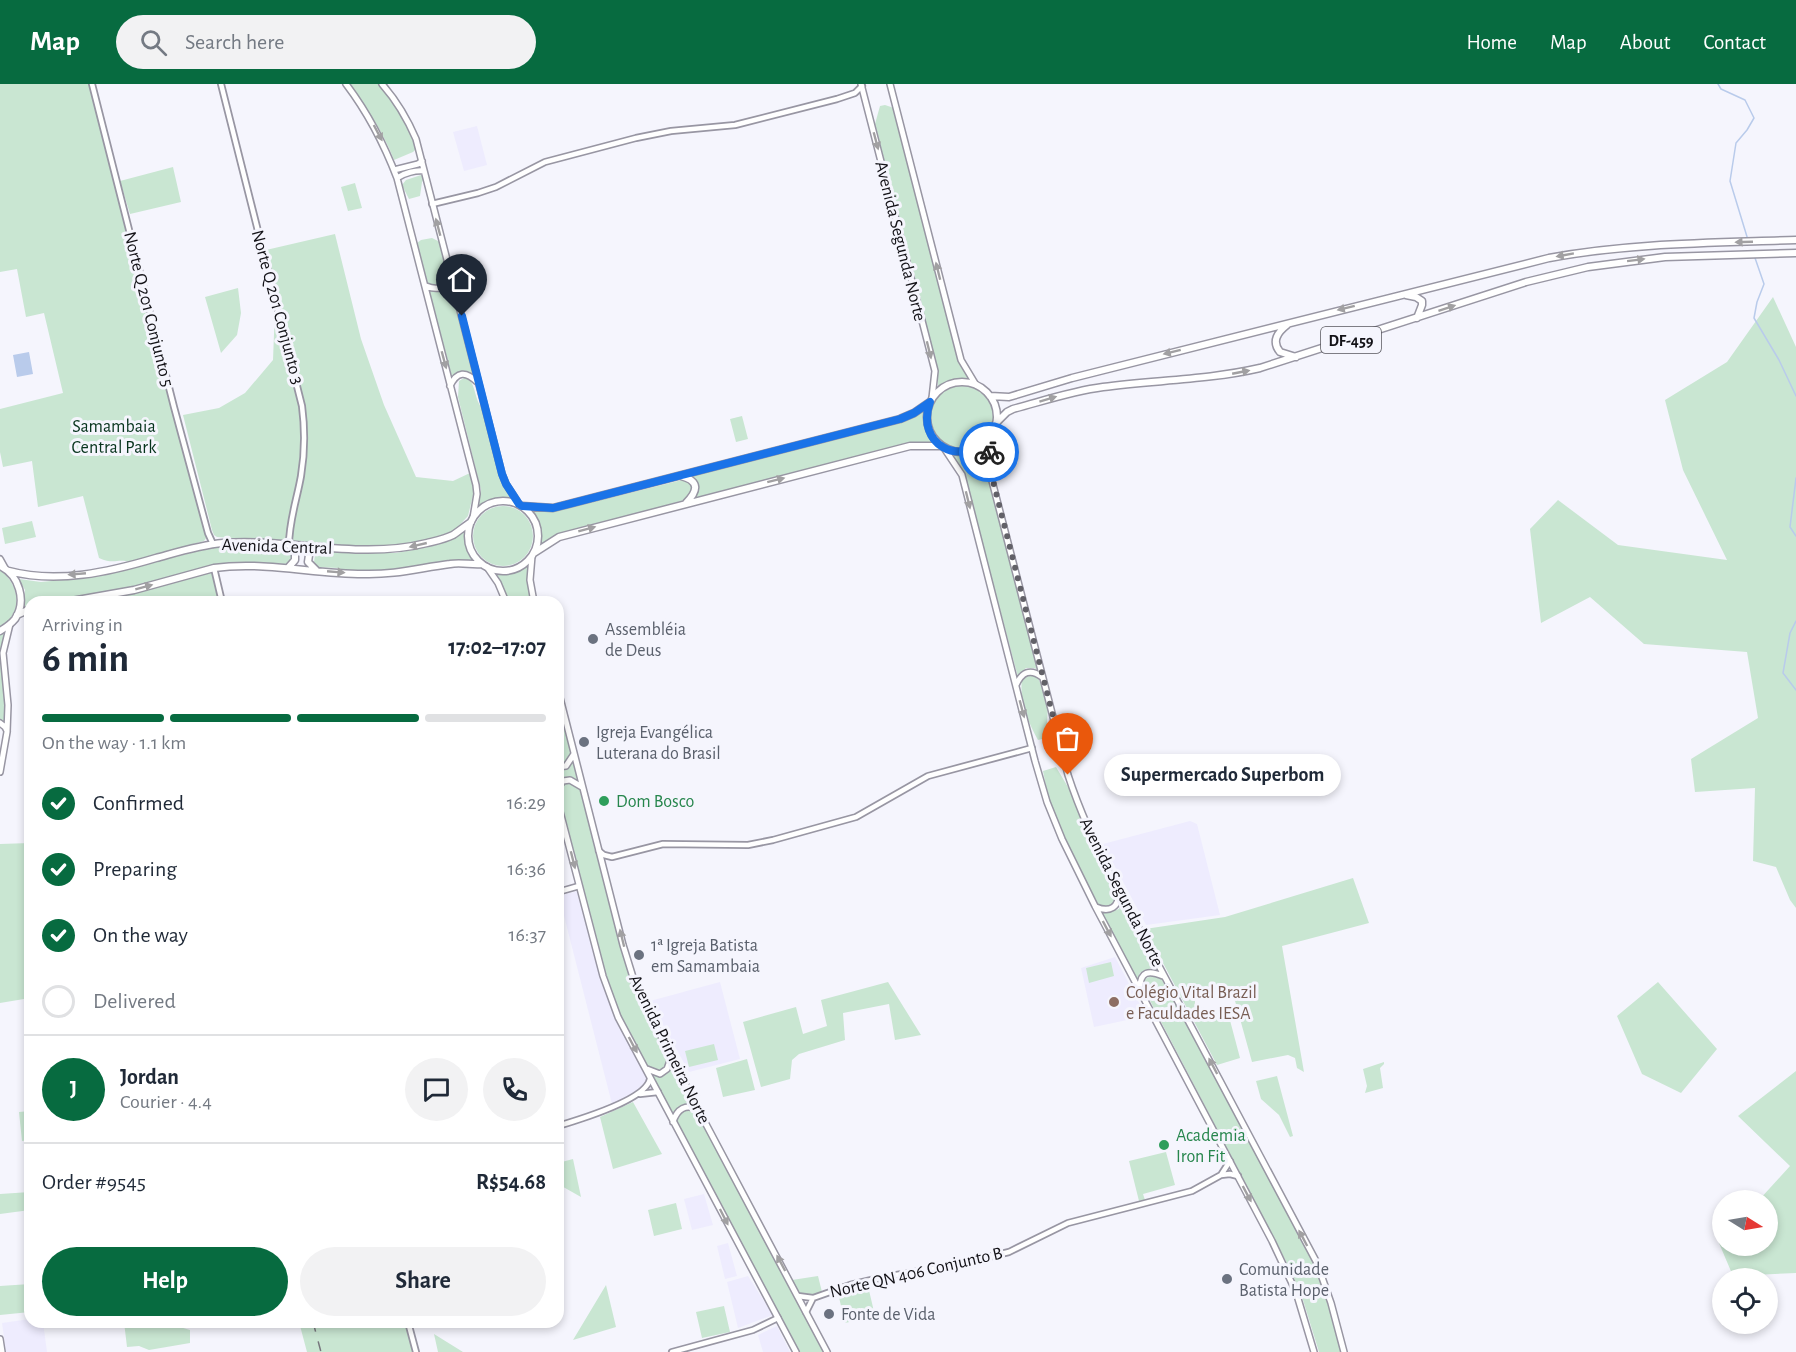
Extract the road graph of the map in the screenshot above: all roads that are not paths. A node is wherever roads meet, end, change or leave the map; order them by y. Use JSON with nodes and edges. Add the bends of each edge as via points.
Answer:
{"nodes":[{"id":1,"x":92,"y":84,"type":"edge"},
{"id":2,"x":221,"y":84,"type":"edge"},
{"id":3,"x":346,"y":84,"type":"edge"},
{"id":4,"x":382,"y":84,"type":"edge"},
{"id":5,"x":890,"y":84,"type":"edge"},
{"id":6,"x":862,"y":85,"type":"edge"},
{"id":7,"x":855,"y":93,"type":"junction"},
{"id":8,"x":864,"y":94,"type":"junction"},
{"id":9,"x":422,"y":161,"type":"junction"},
{"id":10,"x":394,"y":171,"type":"junction"},
{"id":11,"x":424,"y":171,"type":"junction"},
{"id":12,"x":397,"y":178,"type":"junction"},
{"id":13,"x":432,"y":204,"type":"junction"},
{"id":14,"x":1796,"y":240,"type":"edge"},
{"id":15,"x":1796,"y":252,"type":"edge"},
{"id":16,"x":452,"y":278,"type":"junction"},
{"id":17,"x":426,"y":286,"type":"junction"},
{"id":18,"x":1402,"y":294,"type":"junction"},
{"id":19,"x":1417,"y":318,"type":"junction"},
{"id":20,"x":1290,"y":322,"type":"junction"},
{"id":21,"x":1297,"y":357,"type":"junction"},
{"id":22,"x":478,"y":383,"type":"junction"},
{"id":23,"x":976,"y":385,"type":"junction"},
{"id":24,"x":450,"y":386,"type":"junction"},
{"id":25,"x":990,"y":396,"type":"junction"},
{"id":26,"x":931,"y":400,"type":"junction"},
{"id":27,"x":996,"y":423,"type":"junction"},
{"id":28,"x":990,"y":437,"type":"junction"},
{"id":29,"x":943,"y":447,"type":"junction"},
{"id":30,"x":681,"y":476,"type":"junction"},
{"id":31,"x":686,"y":503,"type":"junction"},
{"id":32,"x":520,"y":505,"type":"junction"},
{"id":33,"x":472,"y":520,"type":"junction"},
{"id":34,"x":285,"y":544,"type":"junction"},
{"id":35,"x":210,"y":545,"type":"junction"},
{"id":36,"x":320,"y":547,"type":"junction"},
{"id":37,"x":533,"y":554,"type":"junction"},
{"id":38,"x":0,"y":559,"type":"edge"},
{"id":39,"x":484,"y":566,"type":"junction"},
{"id":40,"x":4,"y":568,"type":"edge"},
{"id":41,"x":214,"y":568,"type":"junction"},
{"id":42,"x":288,"y":568,"type":"junction"},
{"id":43,"x":318,"y":571,"type":"junction"},
{"id":44,"x":100,"y":596,"type":"edge"},
{"id":45,"x":221,"y":596,"type":"edge"},
{"id":46,"x":503,"y":596,"type":"edge"},
{"id":47,"x":533,"y":596,"type":"edge"},
{"id":48,"x":24,"y":612,"type":"edge"},
{"id":49,"x":17,"y":615,"type":"junction"},
{"id":50,"x":10,"y":624,"type":"junction"},
{"id":51,"x":0,"y":631,"type":"edge"},
{"id":52,"x":1044,"y":678,"type":"junction"},
{"id":53,"x":1016,"y":685,"type":"junction"},
{"id":54,"x":564,"y":714,"type":"edge"},
{"id":55,"x":0,"y":723,"type":"edge"},
{"id":56,"x":7,"y":732,"type":"junction"},
{"id":57,"x":1032,"y":748,"type":"junction"},
{"id":58,"x":574,"y":753,"type":"junction"},
{"id":59,"x":564,"y":766,"type":"edge"},
{"id":60,"x":0,"y":772,"type":"edge"},
{"id":61,"x":564,"y":782,"type":"edge"},
{"id":62,"x":583,"y":789,"type":"junction"},
{"id":63,"x":564,"y":827,"type":"edge"},
{"id":64,"x":599,"y":851,"type":"junction"},
{"id":65,"x":612,"y":857,"type":"junction"},
{"id":66,"x":604,"y":866,"type":"junction"},
{"id":67,"x":579,"y":886,"type":"junction"},
{"id":68,"x":1117,"y":887,"type":"junction"},
{"id":69,"x":564,"y":890,"type":"edge"},
{"id":70,"x":1095,"y":906,"type":"junction"},
{"id":71,"x":1165,"y":977,"type":"junction"},
{"id":72,"x":1140,"y":991,"type":"junction"},
{"id":73,"x":671,"y":1056,"type":"junction"},
{"id":74,"x":645,"y":1068,"type":"junction"},
{"id":75,"x":650,"y":1078,"type":"junction"},
{"id":76,"x":658,"y":1092,"type":"junction"},
{"id":77,"x":640,"y":1094,"type":"junction"},
{"id":78,"x":699,"y":1111,"type":"junction"},
{"id":79,"x":674,"y":1122,"type":"junction"},
{"id":80,"x":564,"y":1123,"type":"edge"},
{"id":81,"x":1230,"y":1161,"type":"junction"},
{"id":82,"x":1221,"y":1175,"type":"junction"},
{"id":83,"x":1238,"y":1176,"type":"junction"},
{"id":84,"x":798,"y":1296,"type":"junction"},
{"id":85,"x":813,"y":1298,"type":"junction"},
{"id":86,"x":806,"y":1312,"type":"junction"},
{"id":87,"x":778,"y":1318,"type":"junction"},
{"id":88,"x":410,"y":1328,"type":"edge"},
{"id":89,"x":0,"y":1339,"type":"edge"},
{"id":90,"x":2,"y":1352,"type":"edge"},
{"id":91,"x":416,"y":1352,"type":"edge"},
{"id":92,"x":672,"y":1352,"type":"edge"},
{"id":93,"x":796,"y":1352,"type":"edge"},
{"id":94,"x":827,"y":1352,"type":"edge"},
{"id":95,"x":1314,"y":1352,"type":"edge"},
{"id":96,"x":1344,"y":1352,"type":"edge"}],
"edges":[{"from":1,"to":35,"type":"street","name":"Norte Q 201 Conjunto 5"},
{"from":2,"to":34,"type":"street","name":"Norte Q 201 Conjunto 3","via":[[302,406],[303,463]]},
{"from":3,"to":10,"type":"main road","one_way":true,"via":[[376,129]]},
{"from":4,"to":9,"type":"main road","via":[[407,119]]},
{"from":23,"to":5,"type":"main road","name":"Avenida Segunda Norte","one_way":true,"via":[[961,360]]},
{"from":6,"to":7,"type":"street"},
{"from":6,"to":8,"type":"main road","name":"Avenida Segunda Norte"},
{"from":7,"to":8,"type":"street"},
{"from":7,"to":13,"type":"street","via":[[735,125],[671,131],[573,154],[540,164],[496,187]]},
{"from":8,"to":26,"type":"main road","name":"Avenida Segunda Norte","one_way":true,"via":[[934,371]]},
{"from":9,"to":10,"type":"main road"},
{"from":9,"to":11,"type":"main road"},
{"from":10,"to":12,"type":"main road"},
{"from":11,"to":12,"type":"main road"},
{"from":11,"to":13,"type":"main road"},
{"from":12,"to":17,"type":"main road"},
{"from":16,"to":13,"type":"main road","one_way":true},
{"from":14,"to":18,"type":"main road","number":"DF-459","one_way":true,"via":[[1635,247],[1567,255]]},
{"from":19,"to":15,"type":"main road","number":"DF-459","one_way":true,"via":[[1588,267],[1637,260]]},
{"from":16,"to":17,"type":"main road","via":[[440,288]]},
{"from":16,"to":22,"type":"main road"},
{"from":17,"to":24,"type":"main road","one_way":true},
{"from":18,"to":19,"type":"main road","via":[[1422,301]]},
{"from":18,"to":20,"type":"main road","number":"DF-459","one_way":true},
{"from":19,"to":21,"type":"main road","number":"DF-459"},
{"from":20,"to":21,"type":"main road","via":[[1277,335],[1276,344],[1280,352]]},
{"from":20,"to":25,"type":"main road","number":"DF-459","one_way":true,"via":[[1009,397]]},
{"from":27,"to":21,"type":"main road","number":"DF-459","one_way":true,"via":[[1013,409],[1061,395],[1101,387],[1240,373]]},
{"from":22,"to":24,"type":"main road","via":[[462,375],[455,377]]},
{"from":22,"to":32,"type":"main road","via":[[504,479]]},
{"from":23,"to":25,"type":"main road"},
{"from":23,"to":26,"type":"main road","via":[[947,385]]},
{"from":24,"to":33,"type":"main road","via":[[476,485]]},
{"from":25,"to":27,"type":"main road"},
{"from":26,"to":29,"type":"main road","via":[[928,426]]},
{"from":26,"to":30,"type":"main road","via":[[900,419]]},
{"from":27,"to":28,"type":"main road"},
{"from":28,"to":29,"type":"main road","via":[[974,450],[954,452]]},
{"from":28,"to":52,"type":"main road","name":"Avenida Segunda Norte","via":[[992,477]]},
{"from":31,"to":29,"type":"main road","one_way":true,"via":[[910,446]]},
{"from":29,"to":53,"type":"main road","name":"Avenida Segunda Norte","one_way":true,"via":[[962,475]]},
{"from":30,"to":31,"type":"main road","via":[[691,480],[695,487],[694,495]]},
{"from":30,"to":32,"type":"main road","via":[[553,508]]},
{"from":37,"to":31,"type":"main road","one_way":true,"via":[[559,537]]},
{"from":32,"to":33,"type":"main road","via":[[495,502]]},
{"from":32,"to":37,"type":"main road","via":[[536,522],[538,540]]},
{"from":33,"to":36,"type":"main road","name":"Avenida Central","one_way":true,"via":[[453,535],[411,547],[366,551]]},
{"from":33,"to":39,"type":"main road","via":[[469,545]]},
{"from":34,"to":35,"type":"main road","name":"Avenida Central"},
{"from":34,"to":36,"type":"main road","name":"Avenida Central"},
{"from":34,"to":42,"type":"main road","via":[[296,554]]},
{"from":35,"to":40,"type":"main road","name":"Avenida Central","one_way":true,"via":[[103,572],[38,577]]},
{"from":36,"to":43,"type":"main road","via":[[312,550],[308,559]]},
{"from":37,"to":39,"type":"main road","via":[[517,569],[496,571]]},
{"from":37,"to":47,"type":"main road"},
{"from":38,"to":40,"type":"main road"},
{"from":43,"to":39,"type":"main road","name":"Avenida Central","one_way":true,"via":[[385,574],[449,564]]},
{"from":39,"to":46,"type":"main road"},
{"from":40,"to":49,"type":"main road","via":[[20,591]]},
{"from":41,"to":42,"type":"main road","name":"Avenida Central"},
{"from":44,"to":41,"type":"main road","name":"Avenida Central","one_way":true},
{"from":41,"to":45,"type":"street"},
{"from":42,"to":43,"type":"main road","name":"Avenida Central"},
{"from":48,"to":49,"type":"main road"},
{"from":49,"to":50,"type":"main road"},
{"from":50,"to":51,"type":"main road"},
{"from":50,"to":56,"type":"main road","via":[[3,653]]},
{"from":52,"to":53,"type":"main road","via":[[1026,672]]},
{"from":52,"to":68,"type":"main road","name":"Avenida Segunda Norte","via":[[1073,789],[1089,833]]},
{"from":53,"to":57,"type":"main road","name":"Avenida Segunda Norte","one_way":true},
{"from":54,"to":58,"type":"main road","name":"Avenida Primeira Norte"},
{"from":55,"to":56,"type":"main road"},
{"from":56,"to":60,"type":"main road"},
{"from":57,"to":65,"type":"street","via":[[928,776],[856,817],[773,840],[748,845],[663,844]]},
{"from":57,"to":70,"type":"main road","name":"Avenida Segunda Norte","via":[[1055,824]]},
{"from":58,"to":59,"type":"main road"},
{"from":58,"to":62,"type":"main road","name":"Avenida Primeira Norte"},
{"from":61,"to":62,"type":"main road","via":[[570,780]]},
{"from":62,"to":64,"type":"main road","name":"Avenida Primeira Norte"},
{"from":63,"to":67,"type":"main road","name":"Avenida Primeira Norte","one_way":true},
{"from":64,"to":65,"type":"street"},
{"from":64,"to":66,"type":"main road","name":"Avenida Primeira Norte"},
{"from":65,"to":66,"type":"street"},
{"from":73,"to":66,"type":"main road","name":"Avenida Primeira Norte","one_way":true,"via":[[636,987]]},
{"from":67,"to":69,"type":"street"},
{"from":67,"to":74,"type":"main road","name":"Avenida Primeira Norte","one_way":true,"via":[[613,1004]]},
{"from":68,"to":70,"type":"main road","via":[[1118,902],[1113,908]]},
{"from":68,"to":71,"type":"main road","name":"Avenida Segunda Norte"},
{"from":70,"to":72,"type":"main road","name":"Avenida Segunda Norte","one_way":true},
{"from":71,"to":72,"type":"main road","via":[[1147,973],[1141,979]]},
{"from":96,"to":71,"type":"main road","name":"Avenida Segunda Norte","one_way":true,"via":[[1317,1263]]},
{"from":72,"to":81,"type":"main road","name":"Avenida Segunda Norte"},
{"from":73,"to":74,"type":"main road","via":[[667,1069],[660,1074]]},
{"from":73,"to":78,"type":"main road","name":"Avenida Primeira Norte"},
{"from":74,"to":75,"type":"main road","name":"Avenida Primeira Norte"},
{"from":75,"to":76,"type":"main road","name":"Avenida Primeira Norte"},
{"from":75,"to":77,"type":"street"},
{"from":76,"to":77,"type":"street"},
{"from":76,"to":79,"type":"main road","name":"Avenida Primeira Norte"},
{"from":77,"to":80,"type":"street"},
{"from":78,"to":79,"type":"main road","via":[[683,1107]]},
{"from":84,"to":78,"type":"main road","name":"Avenida Primeira Norte","one_way":true},
{"from":79,"to":87,"type":"main road","name":"Avenida Primeira Norte","one_way":true},
{"from":81,"to":82,"type":"street","name":"Norte QN 406 Conjunto B"},
{"from":81,"to":83,"type":"main road","name":"Avenida Segunda Norte"},
{"from":82,"to":83,"type":"street"},
{"from":82,"to":85,"type":"street","name":"Norte QN 406 Conjunto B","via":[[1192,1191],[1068,1223],[1009,1252],[875,1279]]},
{"from":83,"to":95,"type":"main road","name":"Avenida Segunda Norte","one_way":true,"via":[[1290,1277]]},
{"from":84,"to":85,"type":"street","name":"Norte QN 406 Conjunto B"},
{"from":84,"to":86,"type":"main road","name":"Avenida Primeira Norte"},
{"from":85,"to":86,"type":"street","name":"Norte QN 406 Conjunto B"},
{"from":86,"to":94,"type":"main road","name":"Avenida Primeira Norte"},
{"from":87,"to":92,"type":"street","via":[[753,1330]]},
{"from":87,"to":93,"type":"main road","name":"Avenida Primeira Norte"},
{"from":88,"to":91,"type":"street"},
{"from":89,"to":90,"type":"main road"}]}
